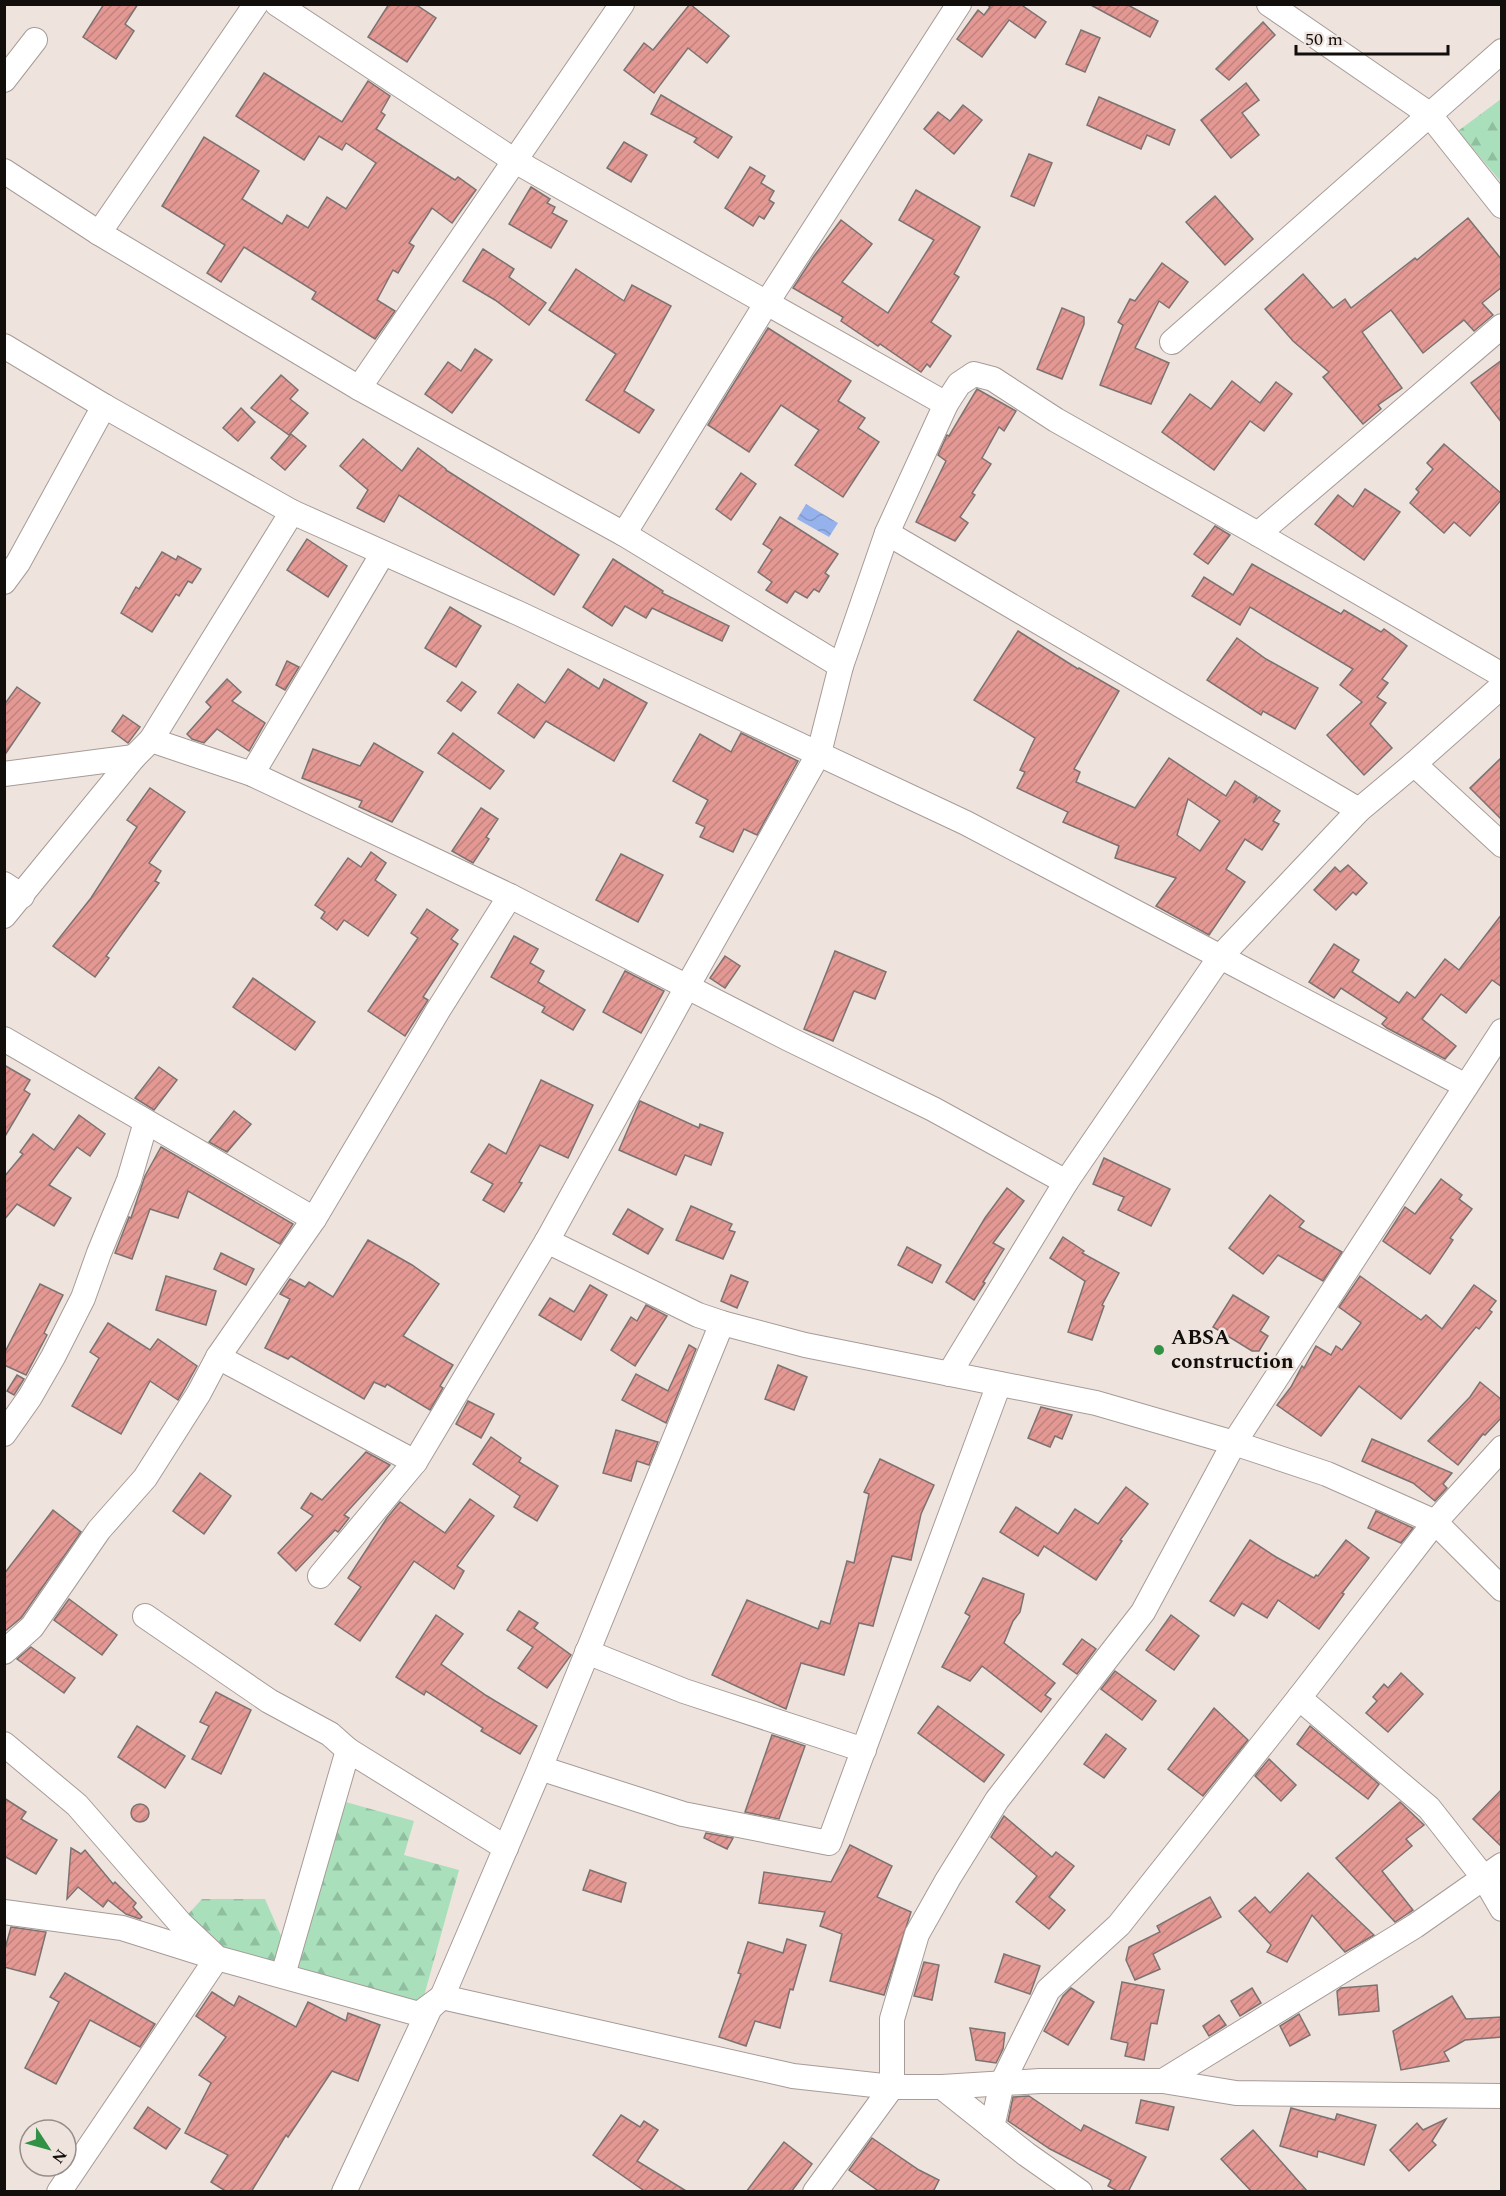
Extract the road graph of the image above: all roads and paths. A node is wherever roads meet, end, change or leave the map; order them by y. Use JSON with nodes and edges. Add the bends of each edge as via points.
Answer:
{"nodes":[{"id":1,"x":256,"y":4,"type":"edge"},
{"id":2,"x":277,"y":4,"type":"edge"},
{"id":3,"x":622,"y":4,"type":"edge"},
{"id":4,"x":959,"y":4,"type":"edge"},
{"id":5,"x":1269,"y":4,"type":"edge"},
{"id":6,"x":35,"y":40,"type":"dead end"},
{"id":7,"x":1502,"y":51,"type":"edge"},
{"id":8,"x":4,"y":80,"type":"edge"},
{"id":9,"x":1429,"y":114,"type":"junction"},
{"id":10,"x":515,"y":161,"type":"junction"},
{"id":11,"x":4,"y":171,"type":"edge"},
{"id":12,"x":1502,"y":206,"type":"edge"},
{"id":13,"x":99,"y":233,"type":"junction"},
{"id":14,"x":766,"y":304,"type":"junction"},
{"id":15,"x":1502,"y":326,"type":"edge"},
{"id":16,"x":1172,"y":342,"type":"dead end"},
{"id":17,"x":4,"y":346,"type":"edge"},
{"id":18,"x":359,"y":388,"type":"junction"},
{"id":19,"x":946,"y":404,"type":"junction"},
{"id":20,"x":104,"y":406,"type":"junction"},
{"id":21,"x":292,"y":512,"type":"junction"},
{"id":22,"x":888,"y":533,"type":"junction"},
{"id":23,"x":624,"y":534,"type":"junction"},
{"id":24,"x":1258,"y":534,"type":"junction"},
{"id":25,"x":383,"y":553,"type":"junction"},
{"id":26,"x":4,"y":582,"type":"edge"},
{"id":27,"x":841,"y":666,"type":"junction"},
{"id":28,"x":1502,"y":675,"type":"edge"},
{"id":29,"x":1502,"y":686,"type":"edge"},
{"id":30,"x":151,"y":740,"type":"junction"},
{"id":31,"x":819,"y":753,"type":"junction"},
{"id":32,"x":134,"y":757,"type":"junction"},
{"id":33,"x":1414,"y":764,"type":"junction"},
{"id":34,"x":4,"y":774,"type":"edge"},
{"id":35,"x":252,"y":774,"type":"junction"},
{"id":36,"x":1359,"y":810,"type":"junction"},
{"id":37,"x":1502,"y":845,"type":"edge"},
{"id":38,"x":14,"y":890,"type":"edge"},
{"id":39,"x":510,"y":896,"type":"junction"},
{"id":40,"x":4,"y":916,"type":"edge"},
{"id":41,"x":1220,"y":957,"type":"junction"},
{"id":42,"x":687,"y":987,"type":"junction"},
{"id":43,"x":1502,"y":1031,"type":"edge"},
{"id":44,"x":4,"y":1039,"type":"edge"},
{"id":45,"x":1466,"y":1086,"type":"junction"},
{"id":46,"x":146,"y":1122,"type":"junction"},
{"id":47,"x":1066,"y":1182,"type":"junction"},
{"id":48,"x":314,"y":1219,"type":"junction"},
{"id":49,"x":547,"y":1241,"type":"junction"},
{"id":50,"x":722,"y":1323,"type":"junction"},
{"id":51,"x":218,"y":1357,"type":"junction"},
{"id":52,"x":949,"y":1374,"type":"junction"},
{"id":53,"x":999,"y":1384,"type":"junction"},
{"id":54,"x":4,"y":1434,"type":"edge"},
{"id":55,"x":1234,"y":1443,"type":"junction"},
{"id":56,"x":1502,"y":1448,"type":"edge"},
{"id":57,"x":415,"y":1462,"type":"junction"},
{"id":58,"x":1435,"y":1522,"type":"junction"},
{"id":59,"x":320,"y":1576,"type":"dead end"},
{"id":60,"x":1502,"y":1588,"type":"edge"},
{"id":61,"x":145,"y":1616,"type":"dead end"},
{"id":62,"x":4,"y":1652,"type":"edge"},
{"id":63,"x":587,"y":1652,"type":"junction"},
{"id":64,"x":1299,"y":1698,"type":"junction"},
{"id":65,"x":4,"y":1744,"type":"edge"},
{"id":66,"x":348,"y":1750,"type":"junction"},
{"id":67,"x":864,"y":1750,"type":"junction"},
{"id":68,"x":540,"y":1768,"type":"junction"},
{"id":69,"x":506,"y":1848,"type":"junction"},
{"id":70,"x":1493,"y":1872,"type":"edge"},
{"id":71,"x":1502,"y":1909,"type":"edge"},
{"id":72,"x":4,"y":1912,"type":"edge"},
{"id":73,"x":217,"y":1958,"type":"junction"},
{"id":74,"x":283,"y":1975,"type":"junction"},
{"id":75,"x":442,"y":1997,"type":"junction"},
{"id":76,"x":1163,"y":2081,"type":"junction"},
{"id":77,"x":1002,"y":2083,"type":"junction"},
{"id":78,"x":892,"y":2087,"type":"junction"},
{"id":79,"x":942,"y":2087,"type":"junction"},
{"id":80,"x":1502,"y":2096,"type":"edge"},
{"id":81,"x":992,"y":2127,"type":"junction"},
{"id":82,"x":59,"y":2192,"type":"edge"},
{"id":83,"x":344,"y":2192,"type":"edge"},
{"id":84,"x":815,"y":2192,"type":"edge"},
{"id":85,"x":1080,"y":2192,"type":"edge"}],
"edges":[{"from":1,"to":13,"type":"street"},
{"from":2,"to":10,"type":"street"},
{"from":3,"to":10,"type":"street"},
{"from":4,"to":14,"type":"street"},
{"from":5,"to":9,"type":"street"},
{"from":6,"to":8,"type":"street"},
{"from":7,"to":9,"type":"street"},
{"from":9,"to":12,"type":"street"},
{"from":9,"to":16,"type":"street"},
{"from":10,"to":14,"type":"street"},
{"from":10,"to":18,"type":"street"},
{"from":11,"to":13,"type":"street"},
{"from":13,"to":18,"type":"street"},
{"from":14,"to":19,"type":"street"},
{"from":14,"to":23,"type":"street"},
{"from":15,"to":24,"type":"street"},
{"from":17,"to":20,"type":"street"},
{"from":18,"to":23,"type":"street"},
{"from":19,"to":22,"type":"street"},
{"from":19,"to":24,"type":"street","via":[[960,384],[974,374],[993,379],[1056,420]]},
{"from":20,"to":21,"type":"street"},
{"from":20,"to":26,"type":"street"},
{"from":21,"to":25,"type":"street"},
{"from":21,"to":30,"type":"street"},
{"from":22,"to":27,"type":"street"},
{"from":22,"to":36,"type":"street"},
{"from":23,"to":27,"type":"street"},
{"from":24,"to":28,"type":"street"},
{"from":25,"to":31,"type":"street"},
{"from":25,"to":35,"type":"street"},
{"from":27,"to":31,"type":"street"},
{"from":29,"to":33,"type":"street"},
{"from":30,"to":32,"type":"street"},
{"from":30,"to":35,"type":"street"},
{"from":31,"to":41,"type":"street","via":[[966,823]]},
{"from":31,"to":42,"type":"street"},
{"from":32,"to":34,"type":"street"},
{"from":32,"to":38,"type":"street"},
{"from":33,"to":36,"type":"street"},
{"from":33,"to":37,"type":"street"},
{"from":35,"to":39,"type":"street"},
{"from":36,"to":41,"type":"street"},
{"from":38,"to":40,"type":"street"},
{"from":39,"to":42,"type":"street"},
{"from":39,"to":48,"type":"street","via":[[436,1012]]},
{"from":41,"to":45,"type":"street"},
{"from":41,"to":47,"type":"street"},
{"from":42,"to":47,"type":"street","via":[[933,1109]]},
{"from":42,"to":49,"type":"street"},
{"from":43,"to":45,"type":"street"},
{"from":44,"to":46,"type":"street"},
{"from":45,"to":55,"type":"street"},
{"from":46,"to":48,"type":"street"},
{"from":46,"to":54,"type":"street","via":[[129,1180],[83,1298],[42,1377]]},
{"from":47,"to":52,"type":"street"},
{"from":48,"to":51,"type":"street"},
{"from":49,"to":50,"type":"street"},
{"from":49,"to":57,"type":"street"},
{"from":50,"to":52,"type":"street","via":[[805,1346]]},
{"from":50,"to":63,"type":"street"},
{"from":51,"to":57,"type":"street"},
{"from":51,"to":62,"type":"street","via":[[146,1478],[99,1530],[32,1627]]},
{"from":52,"to":53,"type":"street"},
{"from":53,"to":55,"type":"street","via":[[1096,1403]]},
{"from":53,"to":67,"type":"street"},
{"from":55,"to":58,"type":"street","via":[[1327,1474]]},
{"from":55,"to":78,"type":"street","via":[[1143,1612],[997,1800],[917,1934],[892,2019]]},
{"from":56,"to":58,"type":"street"},
{"from":57,"to":59,"type":"street"},
{"from":58,"to":60,"type":"street"},
{"from":58,"to":64,"type":"street"},
{"from":61,"to":66,"type":"street","via":[[269,1701],[330,1734]]},
{"from":63,"to":67,"type":"street","via":[[684,1691]]},
{"from":63,"to":68,"type":"street"},
{"from":64,"to":70,"type":"street","via":[[1429,1808]]},
{"from":64,"to":77,"type":"street","via":[[1119,1925],[1048,1990]]},
{"from":65,"to":73,"type":"street","via":[[77,1805],[180,1923]]},
{"from":66,"to":69,"type":"street"},
{"from":66,"to":74,"type":"street"},
{"from":67,"to":68,"type":"street","via":[[830,1843],[683,1814]]},
{"from":68,"to":69,"type":"street"},
{"from":69,"to":75,"type":"street"},
{"from":70,"to":71,"type":"street"},
{"from":70,"to":76,"type":"street","via":[[1415,1926]]},
{"from":72,"to":73,"type":"street","via":[[122,1928]]},
{"from":73,"to":74,"type":"street"},
{"from":73,"to":82,"type":"street"},
{"from":74,"to":75,"type":"street","via":[[419,2014]]},
{"from":75,"to":78,"type":"street","via":[[793,2076]]},
{"from":75,"to":83,"type":"street","via":[[430,2008]]},
{"from":76,"to":77,"type":"street"},
{"from":76,"to":80,"type":"street","via":[[1236,2093]]},
{"from":77,"to":79,"type":"street"},
{"from":77,"to":81,"type":"street"},
{"from":78,"to":79,"type":"street"},
{"from":78,"to":84,"type":"street"},
{"from":79,"to":81,"type":"street"},
{"from":81,"to":85,"type":"street"}]}
